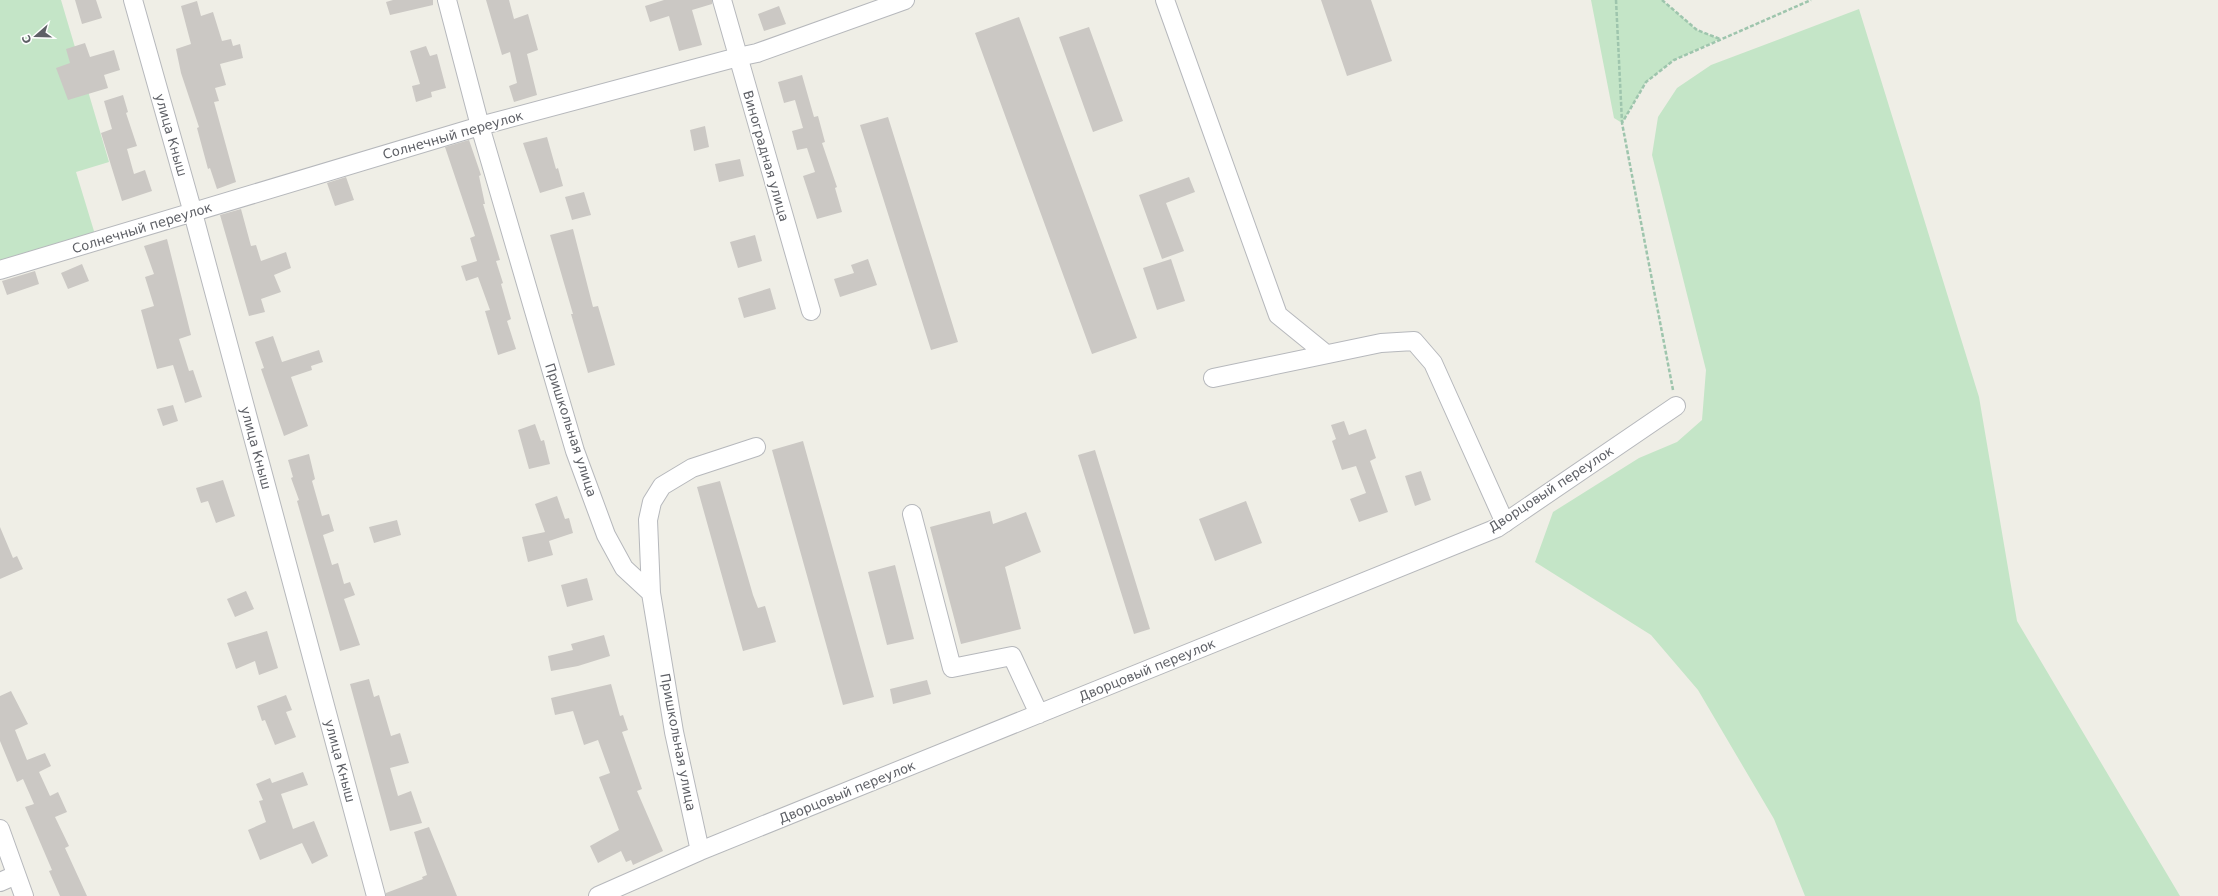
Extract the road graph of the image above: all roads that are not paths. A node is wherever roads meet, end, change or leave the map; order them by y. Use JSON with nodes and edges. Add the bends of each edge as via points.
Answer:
{"nodes":[{"id":1,"x":133,"y":0,"type":"edge"},
{"id":2,"x":447,"y":0,"type":"edge"},
{"id":3,"x":722,"y":0,"type":"edge"},
{"id":4,"x":905,"y":0,"type":"edge"},
{"id":5,"x":1164,"y":0,"type":"edge"},
{"id":6,"x":738,"y":57,"type":"junction"},
{"id":7,"x":480,"y":126,"type":"junction"},
{"id":8,"x":193,"y":213,"type":"junction"},
{"id":9,"x":0,"y":270,"type":"edge"},
{"id":10,"x":811,"y":312,"type":"dead end"},
{"id":11,"x":1326,"y":354,"type":"junction"},
{"id":12,"x":1212,"y":378,"type":"dead end"},
{"id":13,"x":1676,"y":406,"type":"road end"},
{"id":14,"x":756,"y":447,"type":"dead end"},
{"id":15,"x":912,"y":514,"type":"dead end"},
{"id":16,"x":1505,"y":522,"type":"junction"},
{"id":17,"x":651,"y":593,"type":"junction"},
{"id":18,"x":1039,"y":714,"type":"junction"},
{"id":19,"x":0,"y":829,"type":"edge"},
{"id":20,"x":700,"y":852,"type":"junction"},
{"id":21,"x":8,"y":878,"type":"edge"},
{"id":22,"x":24,"y":896,"type":"edge"},
{"id":23,"x":376,"y":896,"type":"edge"},
{"id":24,"x":598,"y":896,"type":"edge"}],
"edges":[{"from":1,"to":8,"type":"street","name":"улица Кныш"},
{"from":2,"to":7,"type":"street","name":"Пришкольная улица"},
{"from":3,"to":6,"type":"street","name":"Виноградная улица"},
{"from":4,"to":6,"type":"street","name":"Солнечный переулок","via":[[758,53]]},
{"from":5,"to":11,"type":"street","via":[[1278,315]]},
{"from":6,"to":7,"type":"street","name":"Солнечный переулок"},
{"from":6,"to":10,"type":"street","name":"Виноградная улица"},
{"from":7,"to":8,"type":"street","name":"Солнечный переулок"},
{"from":7,"to":17,"type":"street","name":"Пришкольная улица","via":[[575,451],[606,535],[624,568]]},
{"from":8,"to":9,"type":"street","name":"Солнечный переулок"},
{"from":8,"to":23,"type":"street","name":"улица Кныш"},
{"from":11,"to":12,"type":"street"},
{"from":11,"to":16,"type":"street","via":[[1381,343],[1414,342],[1433,363]]},
{"from":13,"to":16,"type":"street","name":"Дворцовый переулок"},
{"from":14,"to":17,"type":"street","via":[[692,468],[662,486],[652,502],[648,520]]},
{"from":15,"to":18,"type":"street","via":[[952,668],[1012,656]]},
{"from":16,"to":18,"type":"street","name":"Дворцовый переулок","via":[[1490,531]]},
{"from":17,"to":20,"type":"street","name":"Пришкольная улица","via":[[674,732]]},
{"from":18,"to":20,"type":"street","name":"Дворцовый переулок"},
{"from":19,"to":21,"type":"street"},
{"from":20,"to":24,"type":"street","name":"Дворцовый переулок"},
{"from":21,"to":22,"type":"street"}]}
